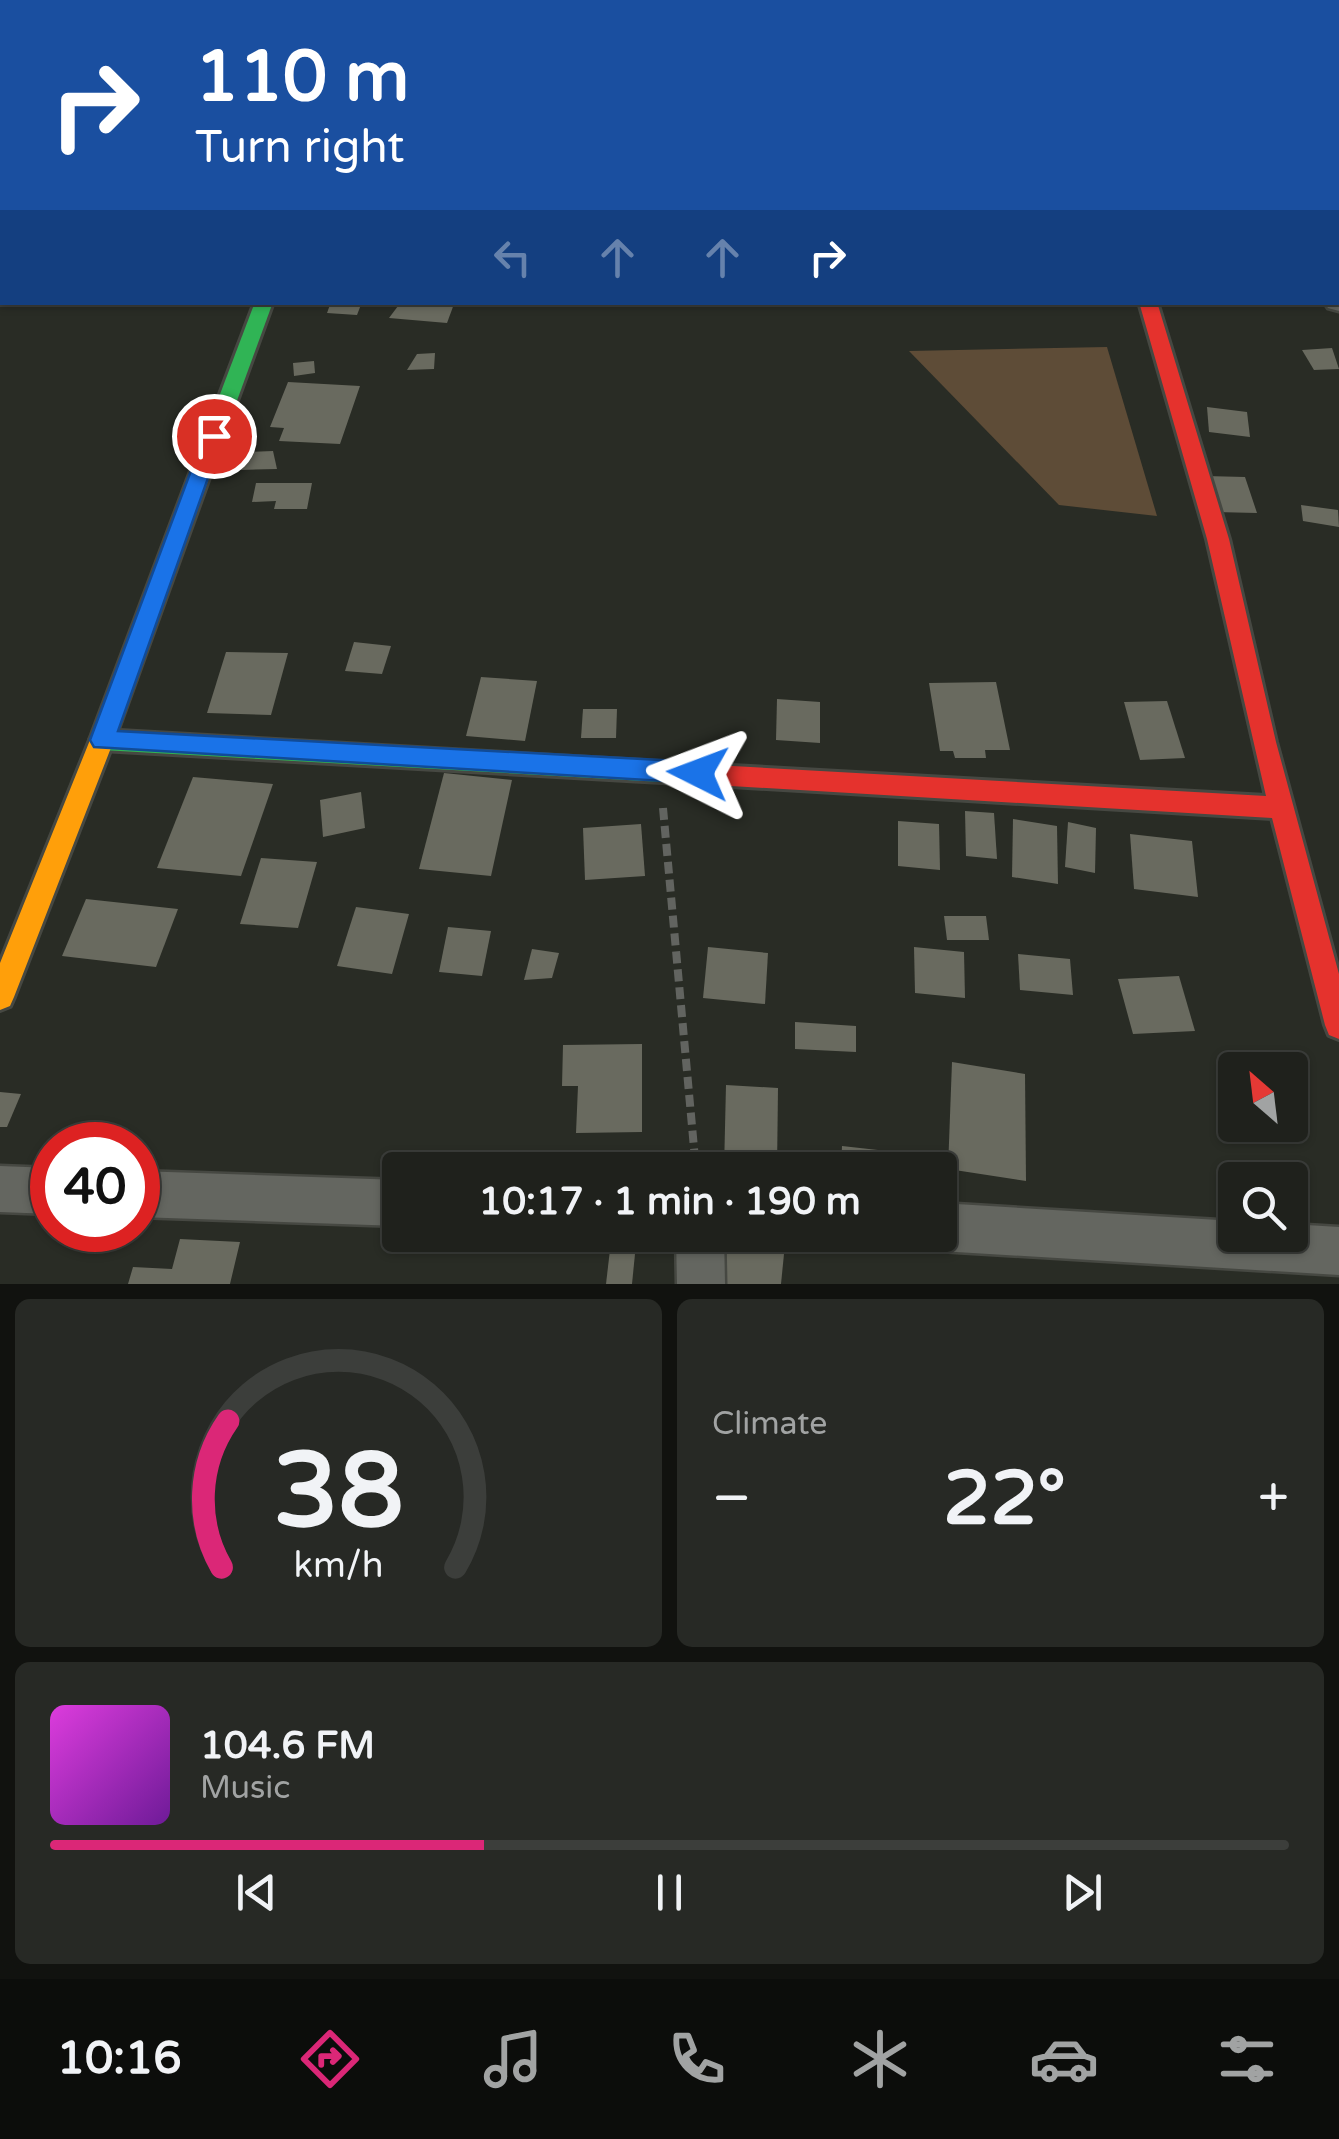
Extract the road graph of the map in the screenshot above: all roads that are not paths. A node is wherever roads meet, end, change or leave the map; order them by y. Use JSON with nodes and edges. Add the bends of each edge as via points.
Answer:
{"nodes":[{"id":1,"x":263,"y":305,"type":"edge"},
{"id":2,"x":1149,"y":305,"type":"edge"},
{"id":3,"x":102,"y":740,"type":"junction"},
{"id":4,"x":1284,"y":808,"type":"junction"},
{"id":5,"x":0,"y":997,"type":"edge"},
{"id":6,"x":1339,"y":1026,"type":"edge"},
{"id":7,"x":0,"y":1189,"type":"edge"},
{"id":8,"x":30,"y":1190,"type":"edge"},
{"id":9,"x":160,"y":1195,"type":"edge"},
{"id":10,"x":382,"y":1201,"type":"edge"},
{"id":11,"x":957,"y":1229,"type":"edge"},
{"id":12,"x":700,"y":1252,"type":"edge"},
{"id":13,"x":1339,"y":1252,"type":"edge"},
{"id":14,"x":700,"y":1284,"type":"edge"}],
"edges":[{"from":1,"to":3,"type":"street"},
{"from":2,"to":4,"type":"street","via":[[1218,540]]},
{"from":3,"to":4,"type":"street"},
{"from":3,"to":5,"type":"street"},
{"from":4,"to":6,"type":"street"},
{"from":7,"to":8,"type":"street"},
{"from":9,"to":10,"type":"street"},
{"from":11,"to":13,"type":"street"},
{"from":12,"to":14,"type":"street"}]}
